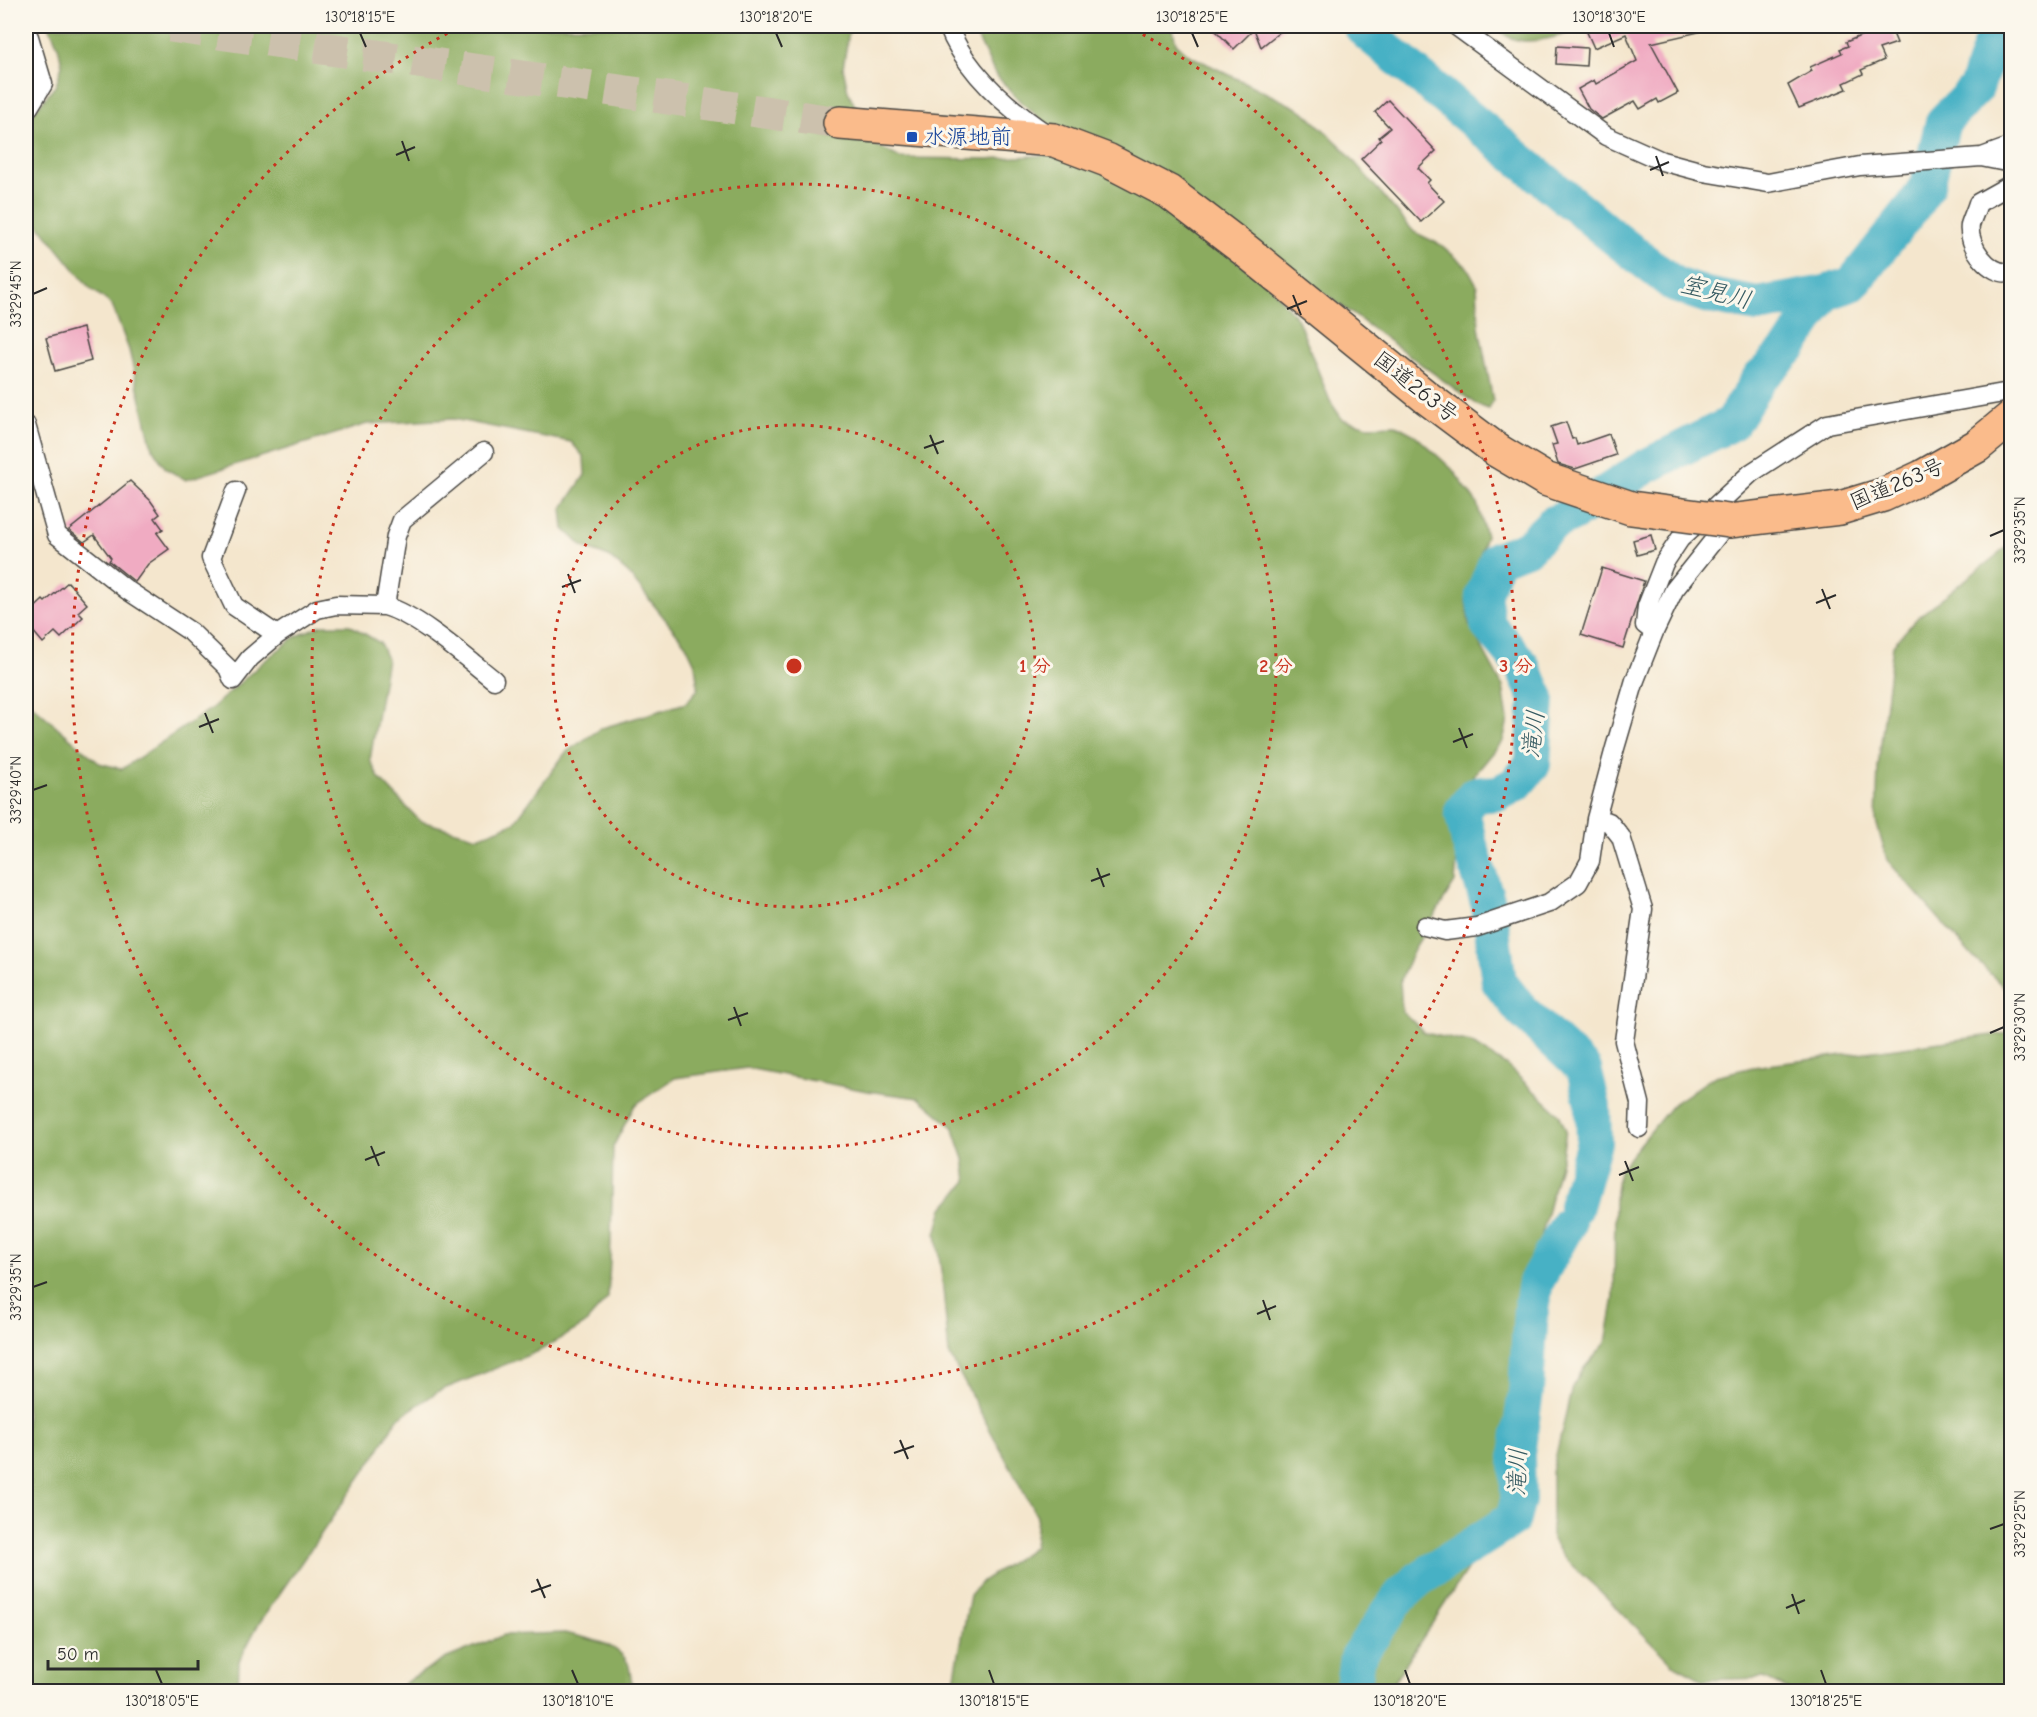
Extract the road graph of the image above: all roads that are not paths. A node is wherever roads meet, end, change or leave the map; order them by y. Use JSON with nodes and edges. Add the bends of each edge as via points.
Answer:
{"nodes":[{"id":1,"x":948,"y":26,"type":"edge"},
{"id":2,"x":1456,"y":26,"type":"edge"},
{"id":3,"x":26,"y":36,"type":"edge"},
{"id":4,"x":26,"y":108,"type":"edge"},
{"id":5,"x":840,"y":123,"type":"tunnel mouth"},
{"id":6,"x":1054,"y":140,"type":"junction"},
{"id":7,"x":2012,"y":146,"type":"edge"},
{"id":8,"x":1981,"y":157,"type":"junction"},
{"id":9,"x":2012,"y":161,"type":"edge"},
{"id":10,"x":2012,"y":184,"type":"edge"},
{"id":11,"x":2012,"y":272,"type":"edge"},
{"id":12,"x":2012,"y":395,"type":"edge"},
{"id":13,"x":2012,"y":417,"type":"edge"},
{"id":14,"x":26,"y":425,"type":"edge"},
{"id":15,"x":484,"y":452,"type":"dead end"},
{"id":16,"x":236,"y":491,"type":"dead end"},
{"id":17,"x":1729,"y":521,"type":"junction"},
{"id":18,"x":385,"y":606,"type":"junction"},
{"id":19,"x":1654,"y":632,"type":"junction"},
{"id":20,"x":277,"y":635,"type":"junction"},
{"id":21,"x":494,"y":680,"type":"dead end"},
{"id":22,"x":1596,"y":819,"type":"junction"},
{"id":23,"x":1425,"y":926,"type":"dead end"},
{"id":24,"x":1639,"y":1128,"type":"dead end"}],
"edges":[{"from":1,"to":6,"type":"street","via":[[954,41],[988,85],[1020,116]]},
{"from":2,"to":8,"type":"street","via":[[1606,136],[1662,161],[1703,172],[1768,183],[1860,166]]},
{"from":3,"to":4,"type":"street","via":[[43,84]]},
{"from":5,"to":6,"type":"highway","name":"国道263号"},
{"from":6,"to":17,"type":"highway","name":"国道263号","bridge":true,"via":[[1107,160],[1168,192],[1426,397],[1498,451],[1545,479],[1630,508]]},
{"from":7,"to":8,"type":"street"},
{"from":8,"to":9,"type":"street"},
{"from":10,"to":11,"type":"street","via":[[1978,203],[1970,227],[1974,249],[1990,266]]},
{"from":12,"to":19,"type":"street","via":[[2008,392],[1968,398],[1827,424],[1751,473],[1680,539],[1664,563],[1647,606],[1645,625]]},
{"from":13,"to":17,"type":"highway","name":"国道263号","via":[[1977,446],[1883,495],[1840,508]]},
{"from":14,"to":20,"type":"street","via":[[57,535],[127,590],[190,632],[228,668],[233,680],[250,658]]},
{"from":15,"to":18,"type":"street","via":[[402,520]]},
{"from":16,"to":20,"type":"street","via":[[211,558],[234,606]]},
{"from":17,"to":19,"type":"street","via":[[1674,590]]},
{"from":18,"to":20,"type":"street","via":[[336,604],[317,609]]},
{"from":18,"to":21,"type":"street","via":[[398,610],[452,646]]},
{"from":19,"to":22,"type":"street","via":[[1635,680]]},
{"from":22,"to":23,"type":"street","via":[[1590,861],[1578,883],[1549,903],[1477,927],[1445,931]]},
{"from":22,"to":24,"type":"street","via":[[1609,822],[1621,837],[1643,909],[1624,1041],[1640,1103]]}]}
